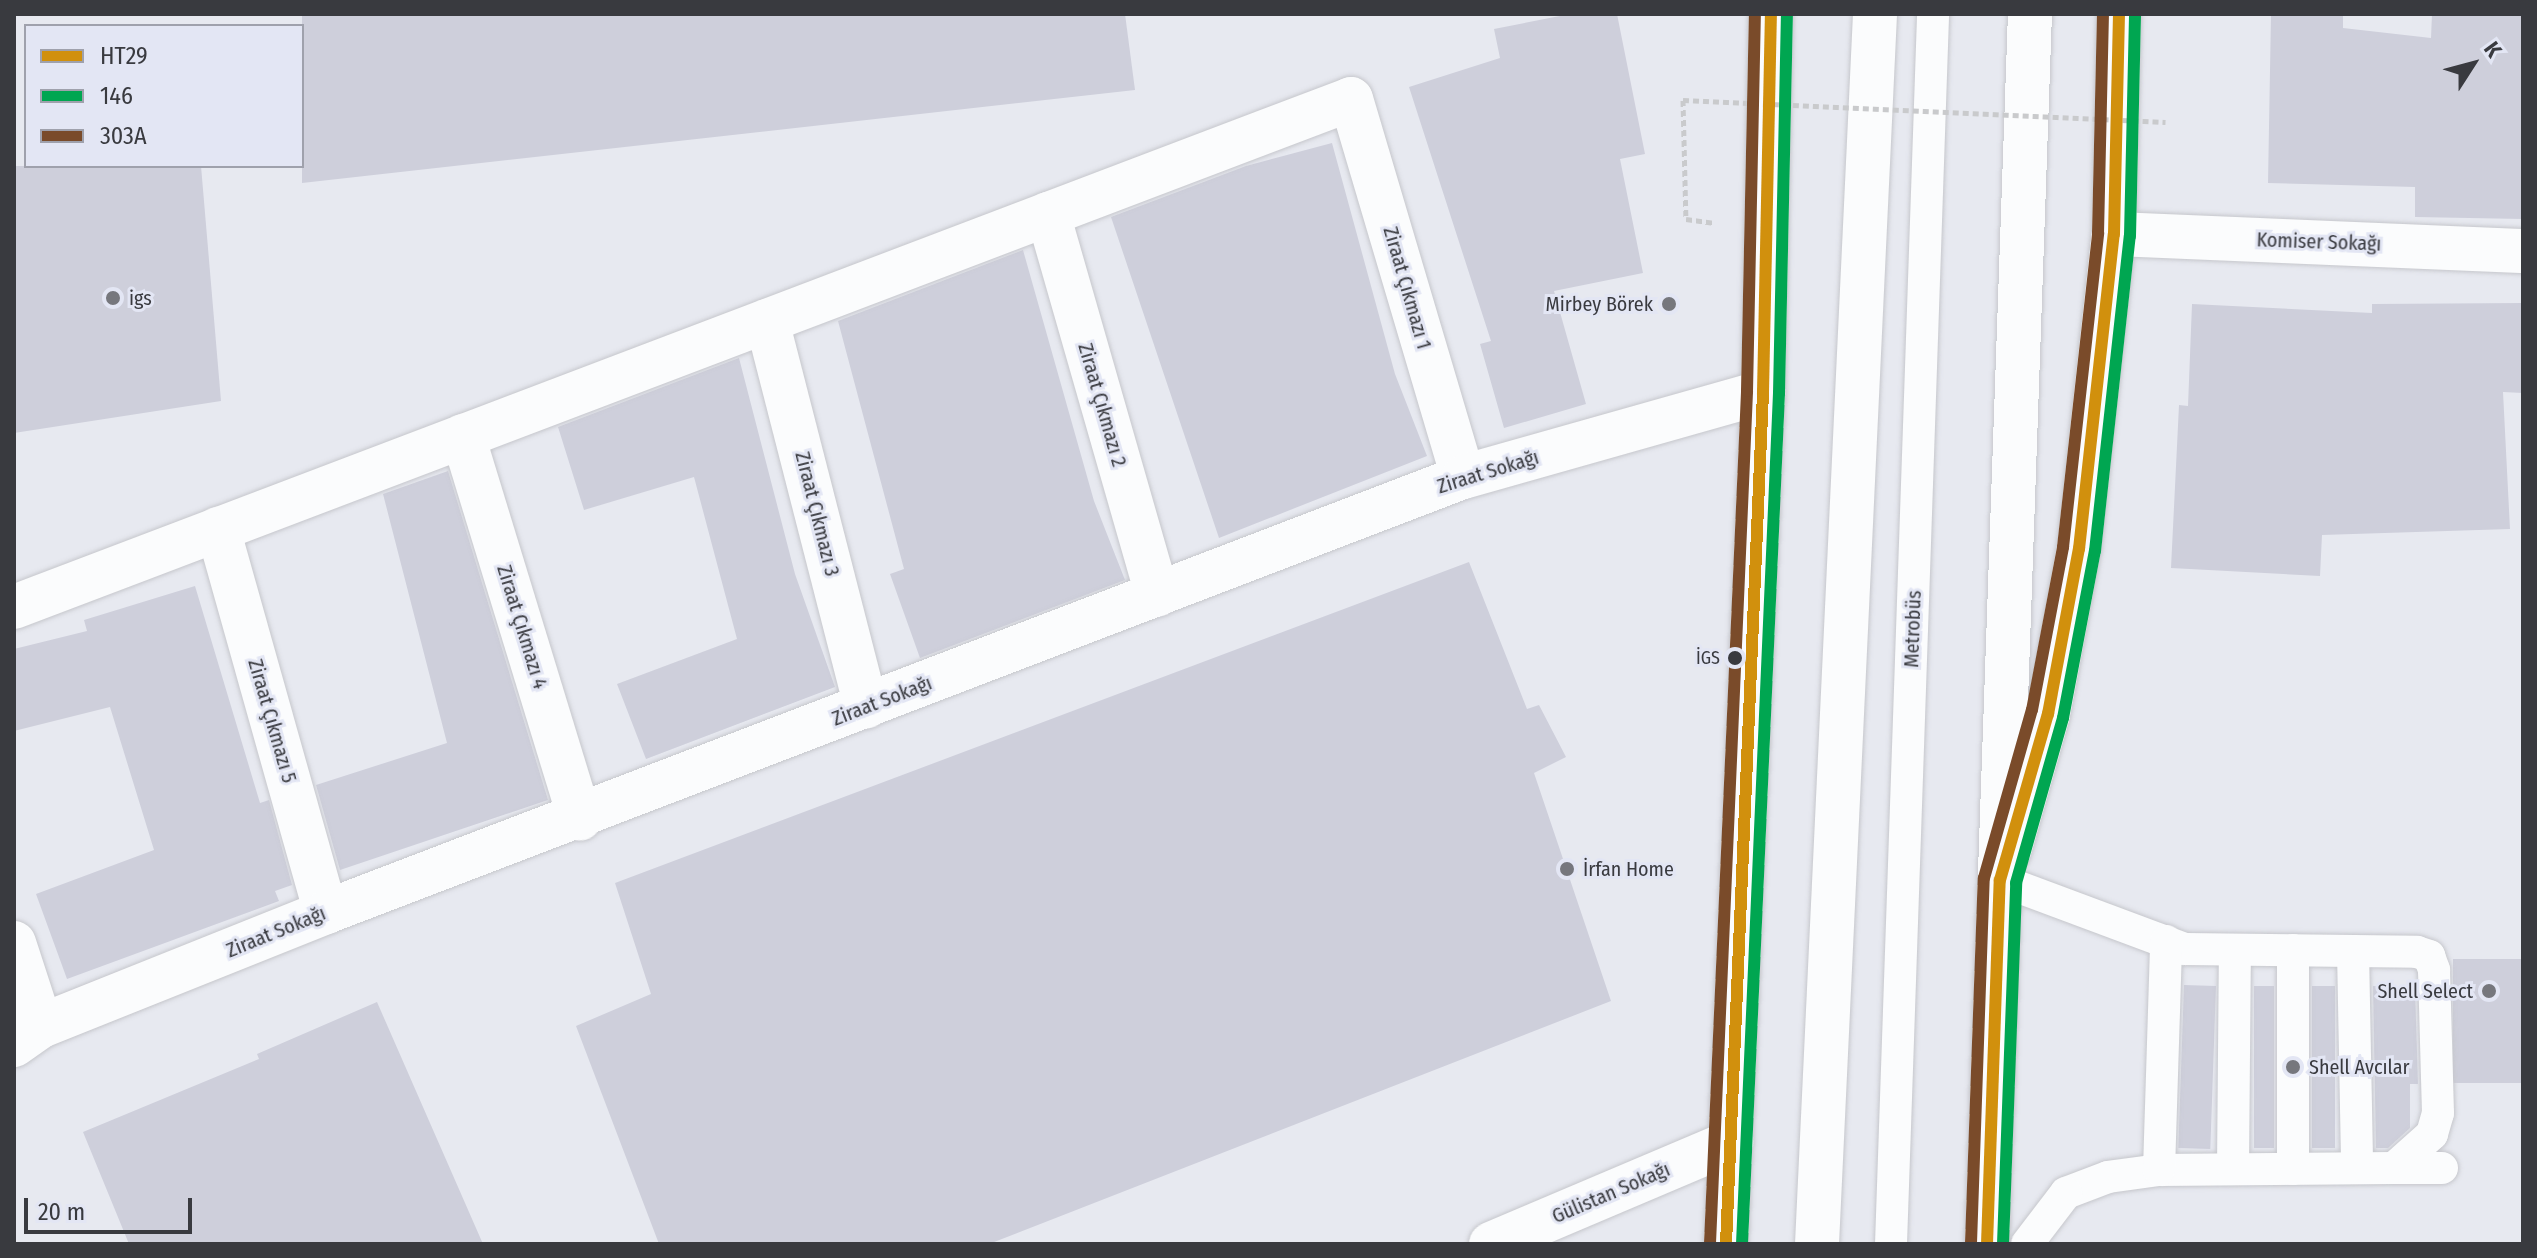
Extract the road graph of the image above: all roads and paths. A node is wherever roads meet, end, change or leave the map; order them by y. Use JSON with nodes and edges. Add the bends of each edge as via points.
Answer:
{"nodes":[{"id":1,"x":1771,"y":14,"type":"edge"},
{"id":2,"x":1875,"y":14,"type":"edge"},
{"id":3,"x":1933,"y":14,"type":"edge"},
{"id":4,"x":2030,"y":14,"type":"edge"},
{"id":5,"x":2119,"y":14,"type":"edge"},
{"id":6,"x":2165,"y":122,"type":"dead end"},
{"id":7,"x":1048,"y":214,"type":"junction"},
{"id":8,"x":1686,"y":219,"type":"dead end"},
{"id":9,"x":2114,"y":234,"type":"junction"},
{"id":10,"x":2523,"y":251,"type":"edge"},
{"id":11,"x":767,"y":321,"type":"junction"},
{"id":12,"x":1763,"y":392,"type":"junction"},
{"id":13,"x":463,"y":436,"type":"junction"},
{"id":14,"x":1463,"y":477,"type":"junction"},
{"id":15,"x":218,"y":529,"type":"junction"},
{"id":16,"x":1157,"y":595,"type":"junction"},
{"id":17,"x":14,"y":607,"type":"edge"},
{"id":18,"x":866,"y":707,"type":"junction"},
{"id":19,"x":580,"y":818,"type":"junction"},
{"id":20,"x":2000,"y":880,"type":"junction"},
{"id":21,"x":326,"y":912,"type":"junction"},
{"id":22,"x":2166,"y":941,"type":"junction"},
{"id":23,"x":14,"y":943,"type":"edge"},
{"id":24,"x":2235,"y":950,"type":"junction"},
{"id":25,"x":2293,"y":950,"type":"junction"},
{"id":26,"x":2353,"y":951,"type":"junction"},
{"id":27,"x":28,"y":1036,"type":"edge"},
{"id":28,"x":1731,"y":1142,"type":"junction"},
{"id":29,"x":2357,"y":1168,"type":"junction"},
{"id":30,"x":2394,"y":1168,"type":"junction"},
{"id":31,"x":2442,"y":1168,"type":"dead end"},
{"id":32,"x":2233,"y":1169,"type":"junction"},
{"id":33,"x":2293,"y":1169,"type":"junction"},
{"id":34,"x":2159,"y":1170,"type":"junction"},
{"id":35,"x":1491,"y":1244,"type":"edge"},
{"id":36,"x":1726,"y":1244,"type":"edge"},
{"id":37,"x":1817,"y":1244,"type":"edge"},
{"id":38,"x":1891,"y":1244,"type":"edge"},
{"id":39,"x":1987,"y":1244,"type":"edge"},
{"id":40,"x":2027,"y":1244,"type":"edge"}],
"edges":[{"from":1,"to":12,"type":"main road"},
{"from":2,"to":37,"type":"main road"},
{"from":3,"to":38,"type":"lane","name":"Metrobüs"},
{"from":4,"to":20,"type":"main road"},
{"from":5,"to":9,"type":"main road"},
{"from":6,"to":8,"type":"path","bridge":true,"via":[[1683,100]]},
{"from":7,"to":11,"type":"main road"},
{"from":7,"to":14,"type":"main road","name":"Ziraat Çıkmazı 1","via":[[1351,99]]},
{"from":7,"to":16,"type":"main road","name":"Ziraat Çıkmazı 2"},
{"from":9,"to":10,"type":"main road","name":"Komiser Sokağı"},
{"from":9,"to":20,"type":"main road","via":[[2079,549],[2048,714]]},
{"from":11,"to":13,"type":"main road"},
{"from":11,"to":18,"type":"main road","name":"Ziraat Çıkmazı 3"},
{"from":12,"to":14,"type":"main road","name":"Ziraat Sokağı"},
{"from":12,"to":28,"type":"main road"},
{"from":13,"to":15,"type":"main road"},
{"from":13,"to":19,"type":"main road","name":"Ziraat Çıkmazı 4"},
{"from":14,"to":16,"type":"main road","name":"Ziraat Sokağı"},
{"from":15,"to":17,"type":"main road"},
{"from":15,"to":21,"type":"main road","name":"Ziraat Çıkmazı 5"},
{"from":16,"to":18,"type":"main road","name":"Ziraat Sokağı"},
{"from":18,"to":19,"type":"main road","name":"Ziraat Sokağı"},
{"from":19,"to":21,"type":"main road","name":"Ziraat Sokağı"},
{"from":20,"to":22,"type":"lane"},
{"from":20,"to":39,"type":"main road"},
{"from":21,"to":27,"type":"main road","name":"Ziraat Sokağı"},
{"from":22,"to":24,"type":"lane","via":[[2185,949]]},
{"from":22,"to":34,"type":"lane"},
{"from":23,"to":27,"type":"main road"},
{"from":24,"to":25,"type":"lane"},
{"from":24,"to":32,"type":"lane"},
{"from":25,"to":26,"type":"lane"},
{"from":25,"to":33,"type":"lane"},
{"from":26,"to":29,"type":"lane"},
{"from":26,"to":30,"type":"lane","via":[[2417,952],[2429,956],[2434,970],[2438,1113],[2432,1134]]},
{"from":28,"to":35,"type":"main road","name":"Gülistan Sokağı"},
{"from":28,"to":36,"type":"main road"},
{"from":29,"to":30,"type":"lane"},
{"from":29,"to":33,"type":"lane"},
{"from":30,"to":31,"type":"lane"},
{"from":32,"to":33,"type":"lane"},
{"from":32,"to":34,"type":"lane"},
{"from":34,"to":40,"type":"lane","via":[[2108,1177],[2066,1193]]}]}
